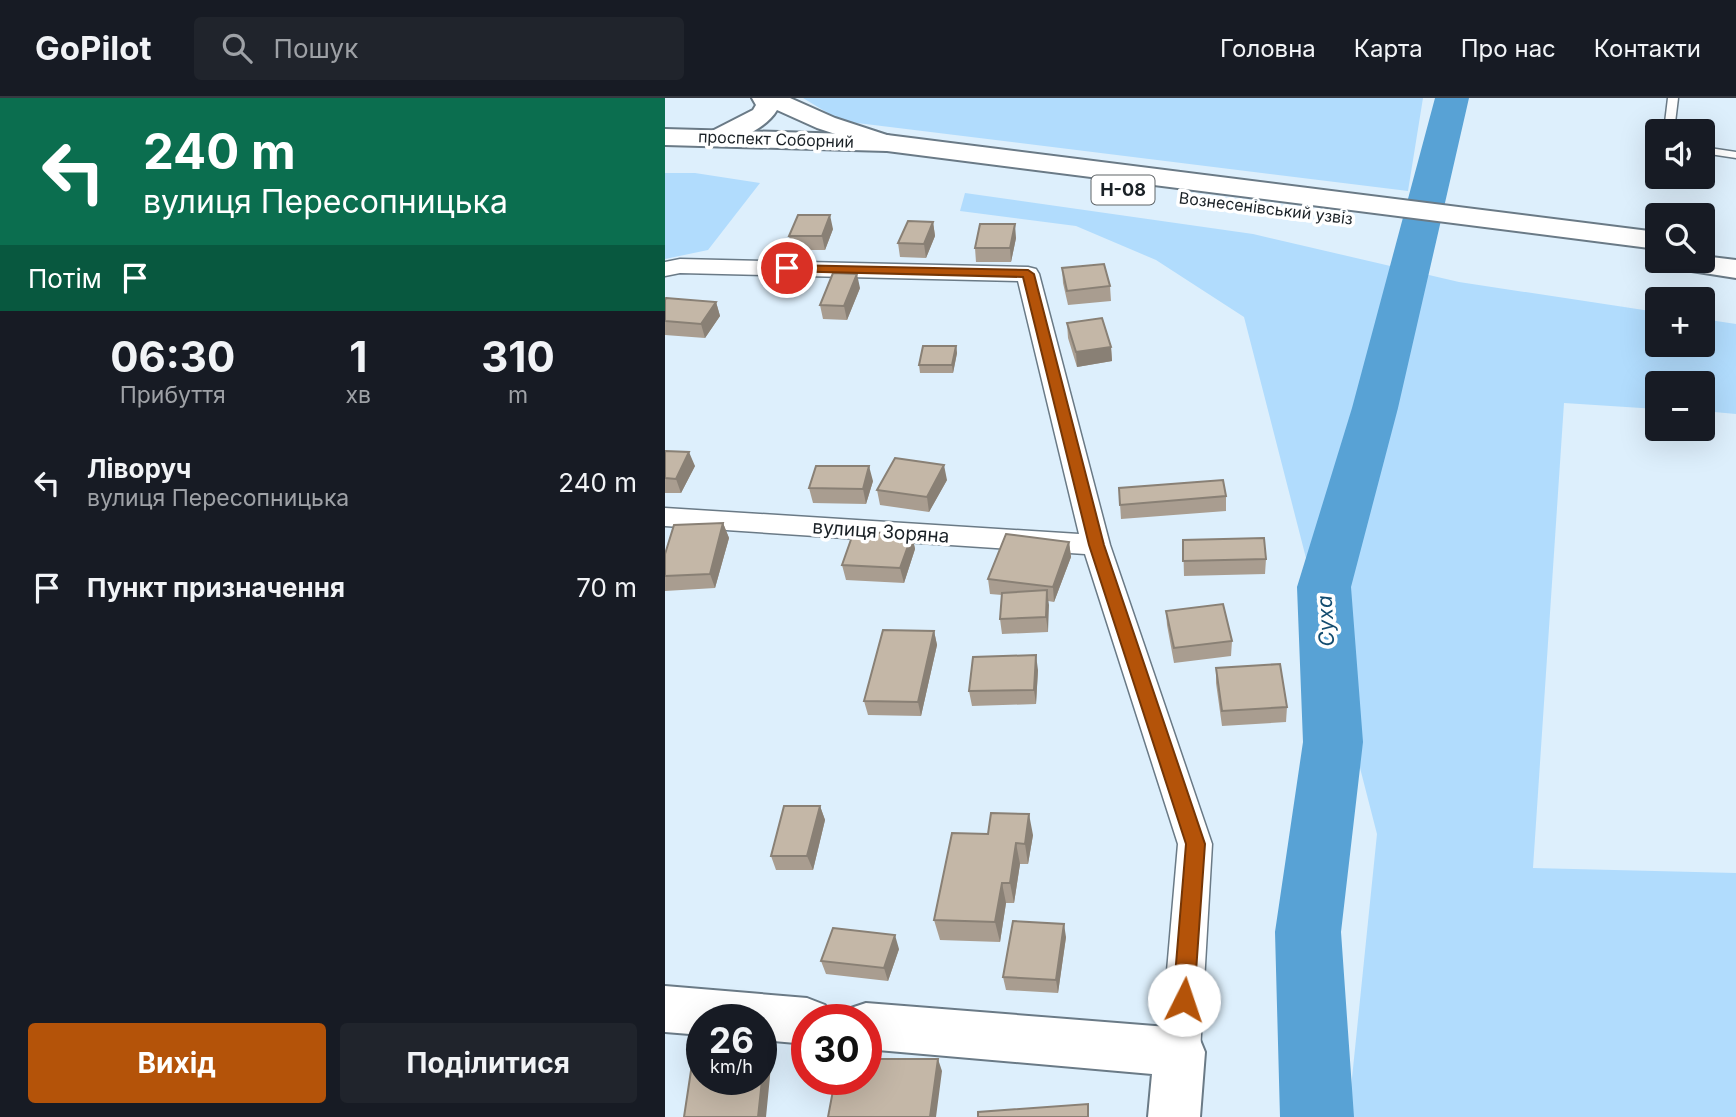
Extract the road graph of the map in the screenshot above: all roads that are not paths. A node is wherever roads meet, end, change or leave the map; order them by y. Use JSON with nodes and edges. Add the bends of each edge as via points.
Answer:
{"nodes":[{"id":1,"x":764,"y":98,"type":"edge"},
{"id":2,"x":770,"y":98,"type":"edge"},
{"id":3,"x":1673,"y":98,"type":"edge"},
{"id":4,"x":1670,"y":119,"type":"edge"},
{"id":5,"x":665,"y":137,"type":"edge"},
{"id":6,"x":719,"y":138,"type":"junction"},
{"id":7,"x":881,"y":151,"type":"junction"},
{"id":8,"x":1715,"y":152,"type":"edge"},
{"id":9,"x":665,"y":153,"type":"edge"},
{"id":10,"x":1736,"y":155,"type":"edge"},
{"id":11,"x":1473,"y":226,"type":"junction"},
{"id":12,"x":1645,"y":240,"type":"edge"},
{"id":13,"x":1715,"y":248,"type":"edge"},
{"id":14,"x":1736,"y":251,"type":"edge"},
{"id":15,"x":1645,"y":256,"type":"edge"},
{"id":16,"x":1715,"y":266,"type":"edge"},
{"id":17,"x":665,"y":269,"type":"edge"},
{"id":18,"x":1736,"y":269,"type":"edge"},
{"id":19,"x":665,"y":517,"type":"edge"},
{"id":20,"x":1096,"y":545,"type":"junction"},
{"id":21,"x":665,"y":1009,"type":"edge"},
{"id":22,"x":791,"y":1020,"type":"edge"},
{"id":23,"x":882,"y":1027,"type":"edge"},
{"id":24,"x":1180,"y":1052,"type":"junction"},
{"id":25,"x":1174,"y":1117,"type":"edge"}],
"edges":[{"from":1,"to":6,"type":"main road","via":[[768,105],[762,115]]},
{"from":2,"to":7,"type":"main road"},
{"from":3,"to":4,"type":"lane"},
{"from":5,"to":6,"type":"main road","name":"проспект Соборний","number":"Н-08"},
{"from":6,"to":7,"type":"main road","name":"проспект Соборний","number":"Н-08"},
{"from":7,"to":9,"type":"main road","name":"проспект Соборний","number":"Н-08"},
{"from":7,"to":11,"type":"main road","name":"Вознесенівський узвіз","number":"Н-08"},
{"from":8,"to":10,"type":"lane"},
{"from":11,"to":12,"type":"main road","name":"Вознесенівський узвіз","number":"Н-08"},
{"from":11,"to":15,"type":"main road","name":"Вознесенівський узвіз","number":"Н-08"},
{"from":13,"to":14,"type":"main road"},
{"from":16,"to":18,"type":"main road"},
{"from":17,"to":20,"type":"street","via":[[1028,274]]},
{"from":19,"to":20,"type":"street","name":"вулиця Зоряна"},
{"from":20,"to":24,"type":"street","via":[[1195,844]]},
{"from":21,"to":22,"type":"main road"},
{"from":23,"to":24,"type":"main road"},
{"from":24,"to":25,"type":"main road"}]}
